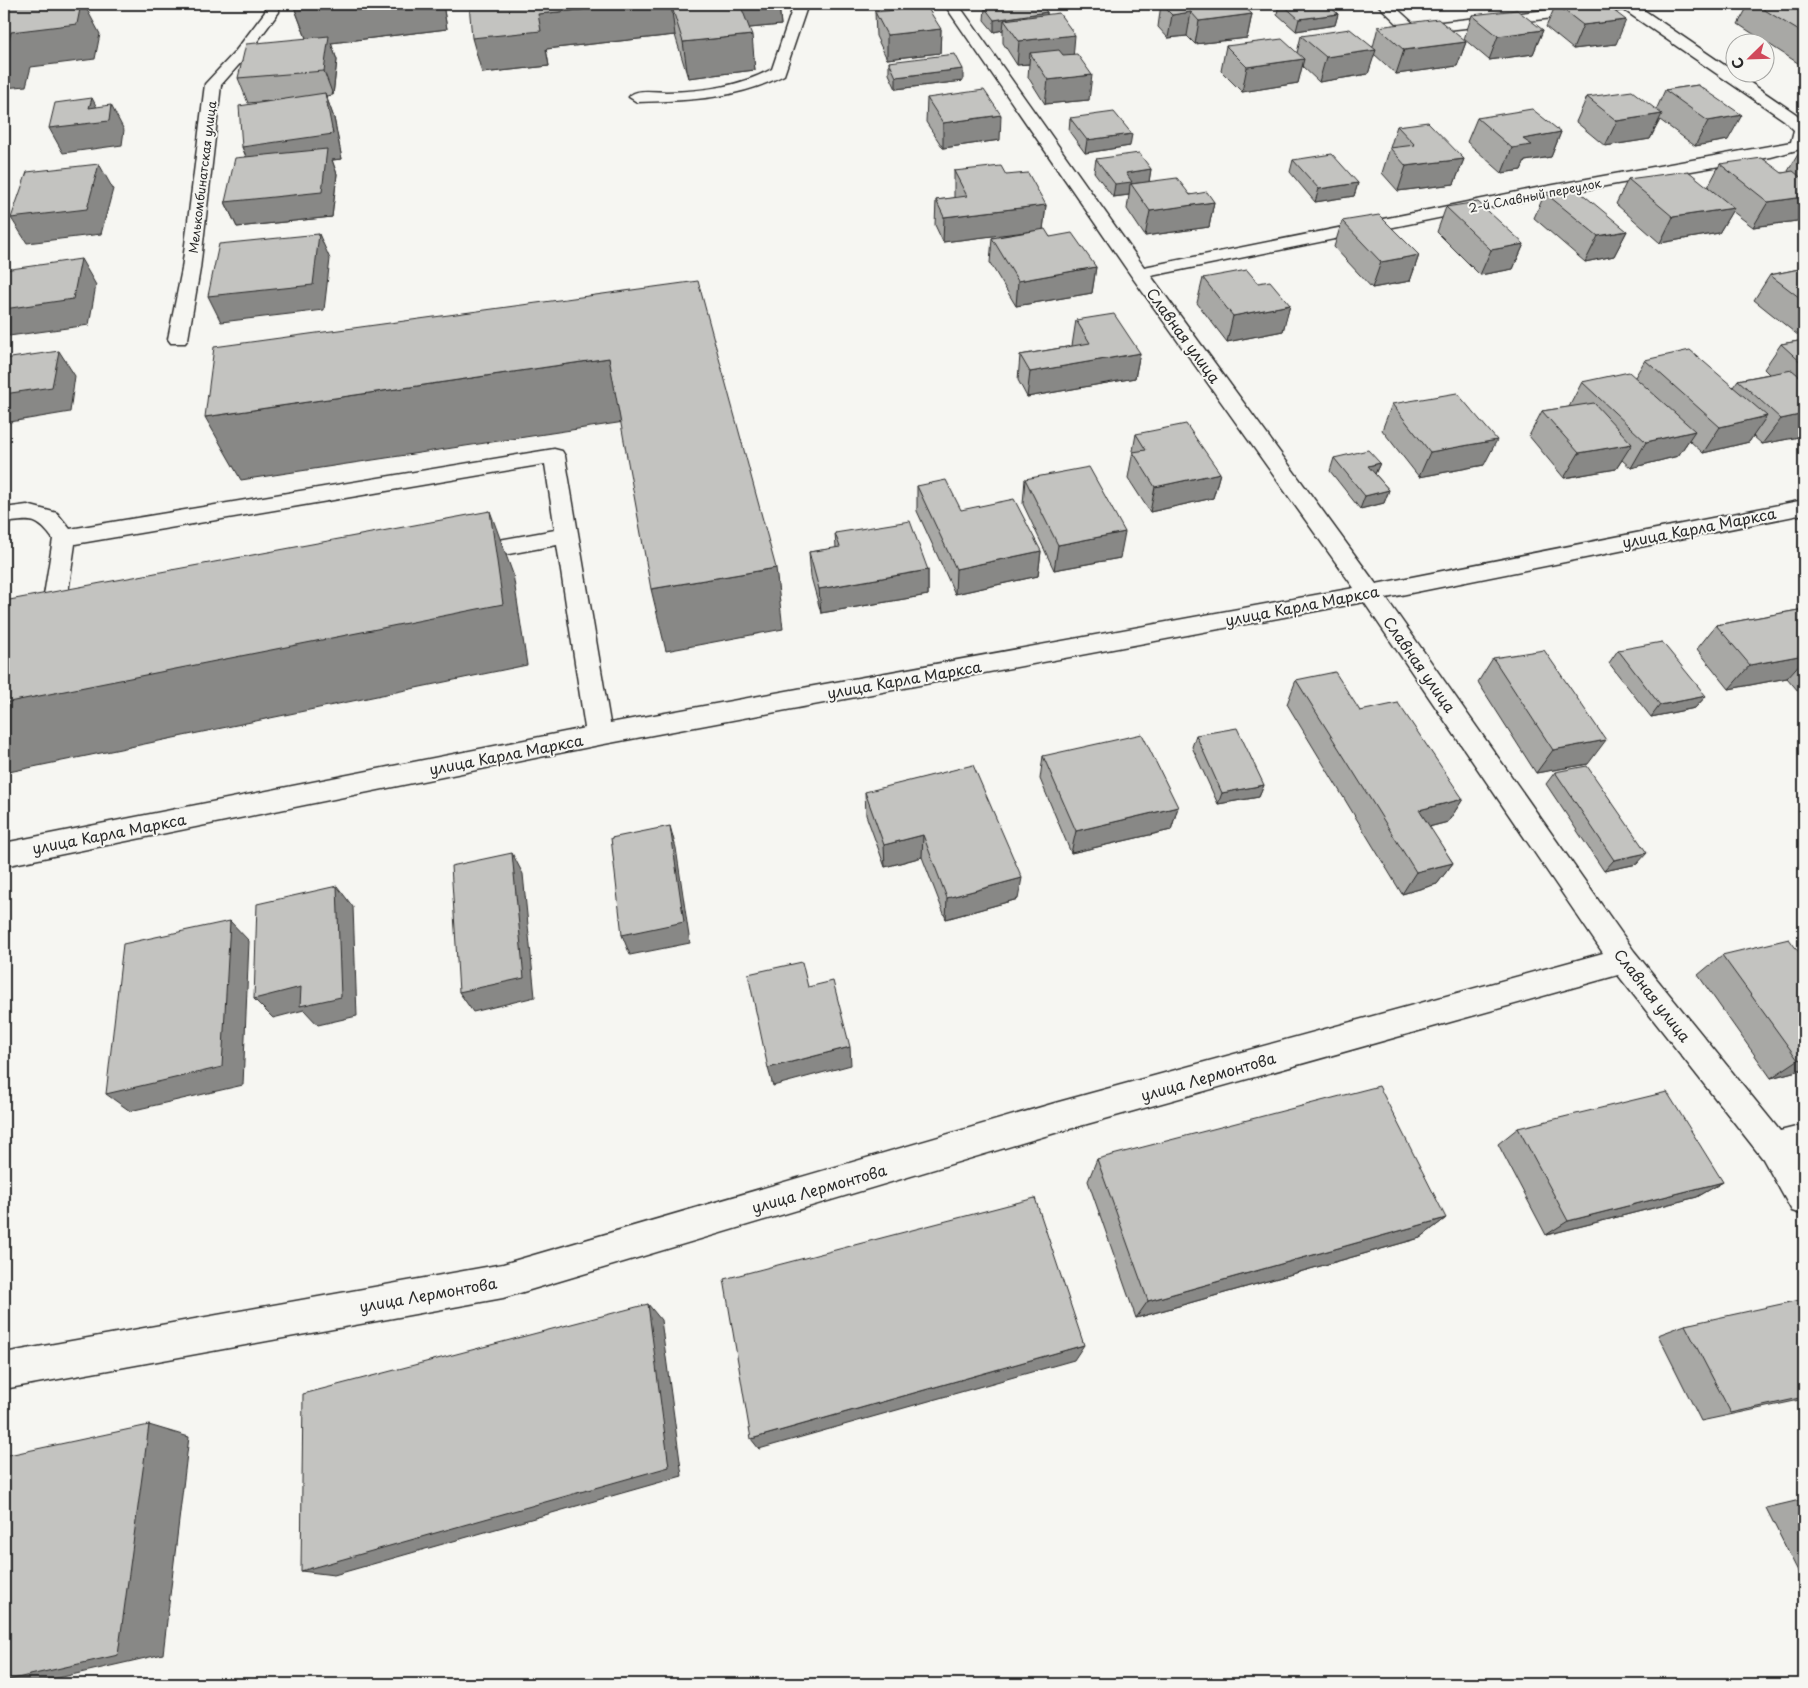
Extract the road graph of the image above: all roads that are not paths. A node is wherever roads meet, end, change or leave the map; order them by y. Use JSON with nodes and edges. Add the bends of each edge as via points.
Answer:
{"nodes":[{"id":1,"x":272,"y":4,"type":"edge"},
{"id":2,"x":801,"y":4,"type":"edge"},
{"id":3,"x":951,"y":4,"type":"edge"},
{"id":4,"x":1384,"y":4,"type":"edge"},
{"id":5,"x":637,"y":97,"type":"dead end"},
{"id":6,"x":1139,"y":274,"type":"junction"},
{"id":7,"x":178,"y":339,"type":"dead end"},
{"id":8,"x":1804,"y":506,"type":"edge"},
{"id":9,"x":4,"y":516,"type":"edge"},
{"id":10,"x":567,"y":535,"type":"junction"},
{"id":11,"x":64,"y":538,"type":"junction"},
{"id":12,"x":440,"y":558,"type":"edge"},
{"id":13,"x":1370,"y":593,"type":"junction"},
{"id":14,"x":70,"y":625,"type":"edge"},
{"id":15,"x":599,"y":735,"type":"junction"},
{"id":16,"x":4,"y":854,"type":"edge"},
{"id":17,"x":1624,"y":960,"type":"junction"},
{"id":18,"x":1804,"y":1140,"type":"edge"},
{"id":19,"x":1774,"y":1148,"type":"junction"},
{"id":20,"x":1804,"y":1199,"type":"edge"},
{"id":21,"x":4,"y":1371,"type":"edge"}],
"edges":[{"from":1,"to":7,"type":"street","name":"Мелькомбинатская улица","via":[[272,12],[213,84],[191,269]]},
{"from":2,"to":5,"type":"street","via":[[778,72],[762,82],[696,95]]},
{"from":3,"to":6,"type":"street","name":"Славная улица"},
{"from":4,"to":6,"type":"street","name":"2-й Славный переулок","via":[[1412,30],[1628,5],[1790,117],[1802,129],[1798,145],[1537,193]]},
{"from":6,"to":13,"type":"street","name":"Славная улица"},
{"from":8,"to":13,"type":"street","name":"улица Карла Маркса"},
{"from":9,"to":11,"type":"street","via":[[26,512],[48,518]]},
{"from":10,"to":11,"type":"street","via":[[554,456]]},
{"from":10,"to":12,"type":"street"},
{"from":10,"to":15,"type":"street"},
{"from":11,"to":14,"type":"street","via":[[51,629]]},
{"from":13,"to":15,"type":"street","name":"улица Карла Маркса"},
{"from":13,"to":17,"type":"street","name":"Славная улица"},
{"from":15,"to":16,"type":"street","name":"улица Карла Маркса"},
{"from":17,"to":19,"type":"street","name":"Славная улица"},
{"from":17,"to":21,"type":"street","name":"улица Лермонтова","via":[[1056,1118],[503,1281]]},
{"from":18,"to":19,"type":"street"},
{"from":19,"to":20,"type":"street","name":"Славная улица"}]}
